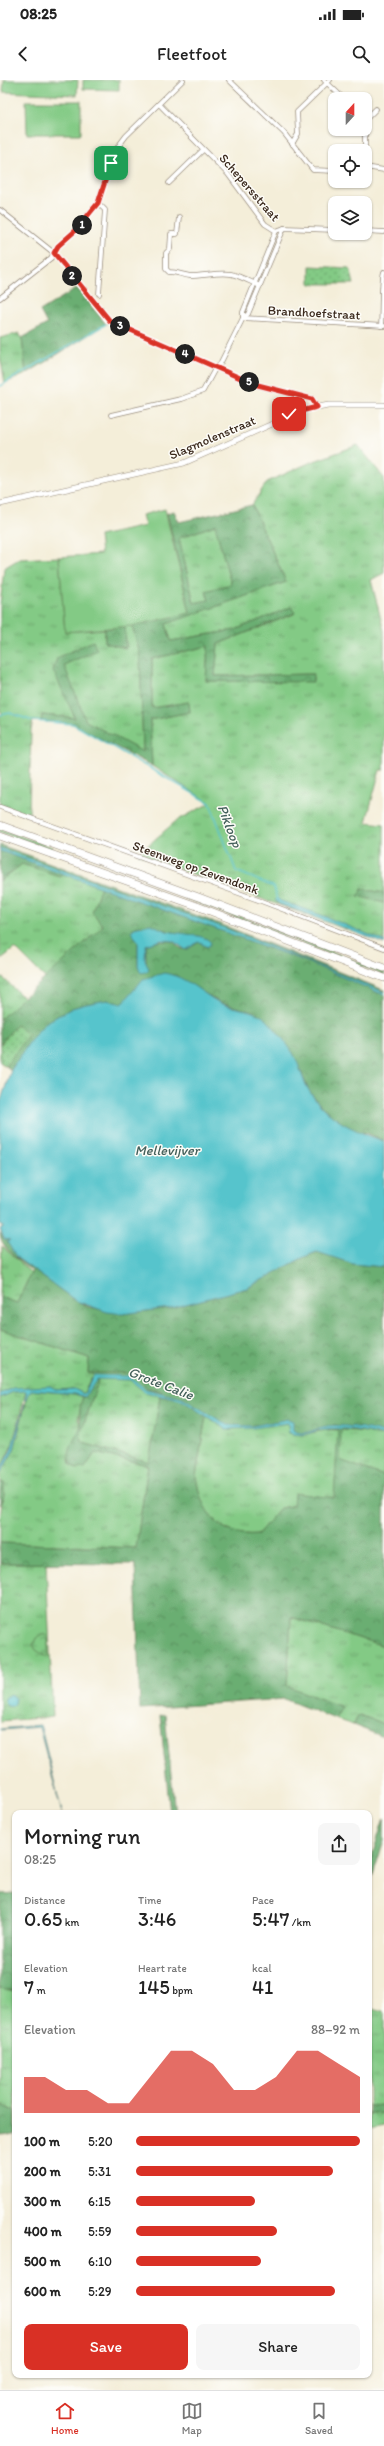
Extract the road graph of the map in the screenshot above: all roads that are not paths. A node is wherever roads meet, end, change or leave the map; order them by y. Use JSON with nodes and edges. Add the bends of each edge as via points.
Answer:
{"nodes":[{"id":1,"x":183,"y":80,"type":"edge"},
{"id":2,"x":232,"y":81,"type":"edge"},
{"id":3,"x":327,"y":81,"type":"edge"},
{"id":4,"x":337,"y":92,"type":"edge"},
{"id":5,"x":159,"y":104,"type":"junction"},
{"id":6,"x":376,"y":110,"type":"dead end"},
{"id":7,"x":372,"y":114,"type":"edge"},
{"id":8,"x":292,"y":144,"type":"junction"},
{"id":9,"x":202,"y":150,"type":"junction"},
{"id":10,"x":372,"y":168,"type":"edge"},
{"id":11,"x":384,"y":170,"type":"edge"},
{"id":12,"x":328,"y":171,"type":"edge"},
{"id":13,"x":169,"y":183,"type":"dead end"},
{"id":14,"x":98,"y":203,"type":"junction"},
{"id":15,"x":0,"y":210,"type":"edge"},
{"id":16,"x":179,"y":217,"type":"dead end"},
{"id":17,"x":284,"y":228,"type":"junction"},
{"id":18,"x":328,"y":230,"type":"edge"},
{"id":19,"x":276,"y":231,"type":"junction"},
{"id":20,"x":372,"y":231,"type":"edge"},
{"id":21,"x":384,"y":232,"type":"edge"},
{"id":22,"x":274,"y":240,"type":"junction"},
{"id":23,"x":279,"y":242,"type":"junction"},
{"id":24,"x":54,"y":253,"type":"junction"},
{"id":25,"x":384,"y":272,"type":"edge"},
{"id":26,"x":255,"y":284,"type":"junction"},
{"id":27,"x":260,"y":286,"type":"junction"},
{"id":28,"x":384,"y":289,"type":"edge"},
{"id":29,"x":99,"y":294,"type":"dead end"},
{"id":30,"x":0,"y":298,"type":"edge"},
{"id":31,"x":243,"y":318,"type":"junction"},
{"id":32,"x":382,"y":326,"type":"edge"},
{"id":33,"x":217,"y":368,"type":"junction"},
{"id":34,"x":384,"y":405,"type":"edge"},
{"id":35,"x":317,"y":407,"type":"junction"},
{"id":36,"x":111,"y":415,"type":"dead end"},
{"id":37,"x":0,"y":504,"type":"edge"},
{"id":38,"x":0,"y":807,"type":"edge"},
{"id":39,"x":0,"y":826,"type":"edge"},
{"id":40,"x":0,"y":836,"type":"edge"},
{"id":41,"x":384,"y":948,"type":"edge"},
{"id":42,"x":384,"y":968,"type":"edge"},
{"id":43,"x":384,"y":978,"type":"edge"}],
"edges":[{"from":1,"to":5,"type":"street"},
{"from":2,"to":8,"type":"street"},
{"from":3,"to":4,"type":"street"},
{"from":3,"to":8,"type":"street","via":[[297,112],[298,134]]},
{"from":5,"to":9,"type":"street","name":"Schepersstraat"},
{"from":5,"to":14,"type":"street","via":[[117,148]]},
{"from":6,"to":7,"type":"street"},
{"from":8,"to":12,"type":"street","via":[[315,171]]},
{"from":9,"to":13,"type":"street","name":"Schepersstraat"},
{"from":9,"to":19,"type":"street","name":"Schepersstraat","via":[[237,185],[265,224]]},
{"from":10,"to":11,"type":"street"},
{"from":14,"to":24,"type":"street","via":[[84,223],[58,246]]},
{"from":14,"to":29,"type":"street","via":[[105,210]]},
{"from":15,"to":24,"type":"street"},
{"from":16,"to":26,"type":"street","via":[[177,234],[171,234],[170,249],[166,253],[167,270],[184,275],[231,274]]},
{"from":17,"to":18,"type":"street"},
{"from":17,"to":19,"type":"street"},
{"from":17,"to":23,"type":"street"},
{"from":19,"to":22,"type":"street","name":"Schepersstraat"},
{"from":20,"to":21,"type":"street"},
{"from":22,"to":23,"type":"street"},
{"from":22,"to":26,"type":"street","name":"Schepersstraat"},
{"from":23,"to":27,"type":"street"},
{"from":24,"to":30,"type":"street"},
{"from":24,"to":33,"type":"street","via":[[110,321]]},
{"from":25,"to":28,"type":"street","via":[[381,279]]},
{"from":26,"to":27,"type":"street"},
{"from":26,"to":31,"type":"street","name":"Schepersstraat"},
{"from":27,"to":31,"type":"street","via":[[248,314]]},
{"from":28,"to":32,"type":"street"},
{"from":31,"to":32,"type":"street","name":"Brandhoefstraat"},
{"from":31,"to":33,"type":"street"},
{"from":33,"to":35,"type":"street","via":[[254,384],[312,399]]},
{"from":33,"to":36,"type":"street","via":[[203,391]]},
{"from":34,"to":35,"type":"street","name":"Slagmolenstraat","via":[[337,404]]},
{"from":35,"to":37,"type":"street","name":"Slagmolenstraat","via":[[289,414],[184,463]]},
{"from":38,"to":41,"type":"street","name":"Steenweg op Zevendonk"},
{"from":39,"to":42,"type":"highway","via":[[201,898]]},
{"from":40,"to":43,"type":"highway","via":[[204,909]]}]}
